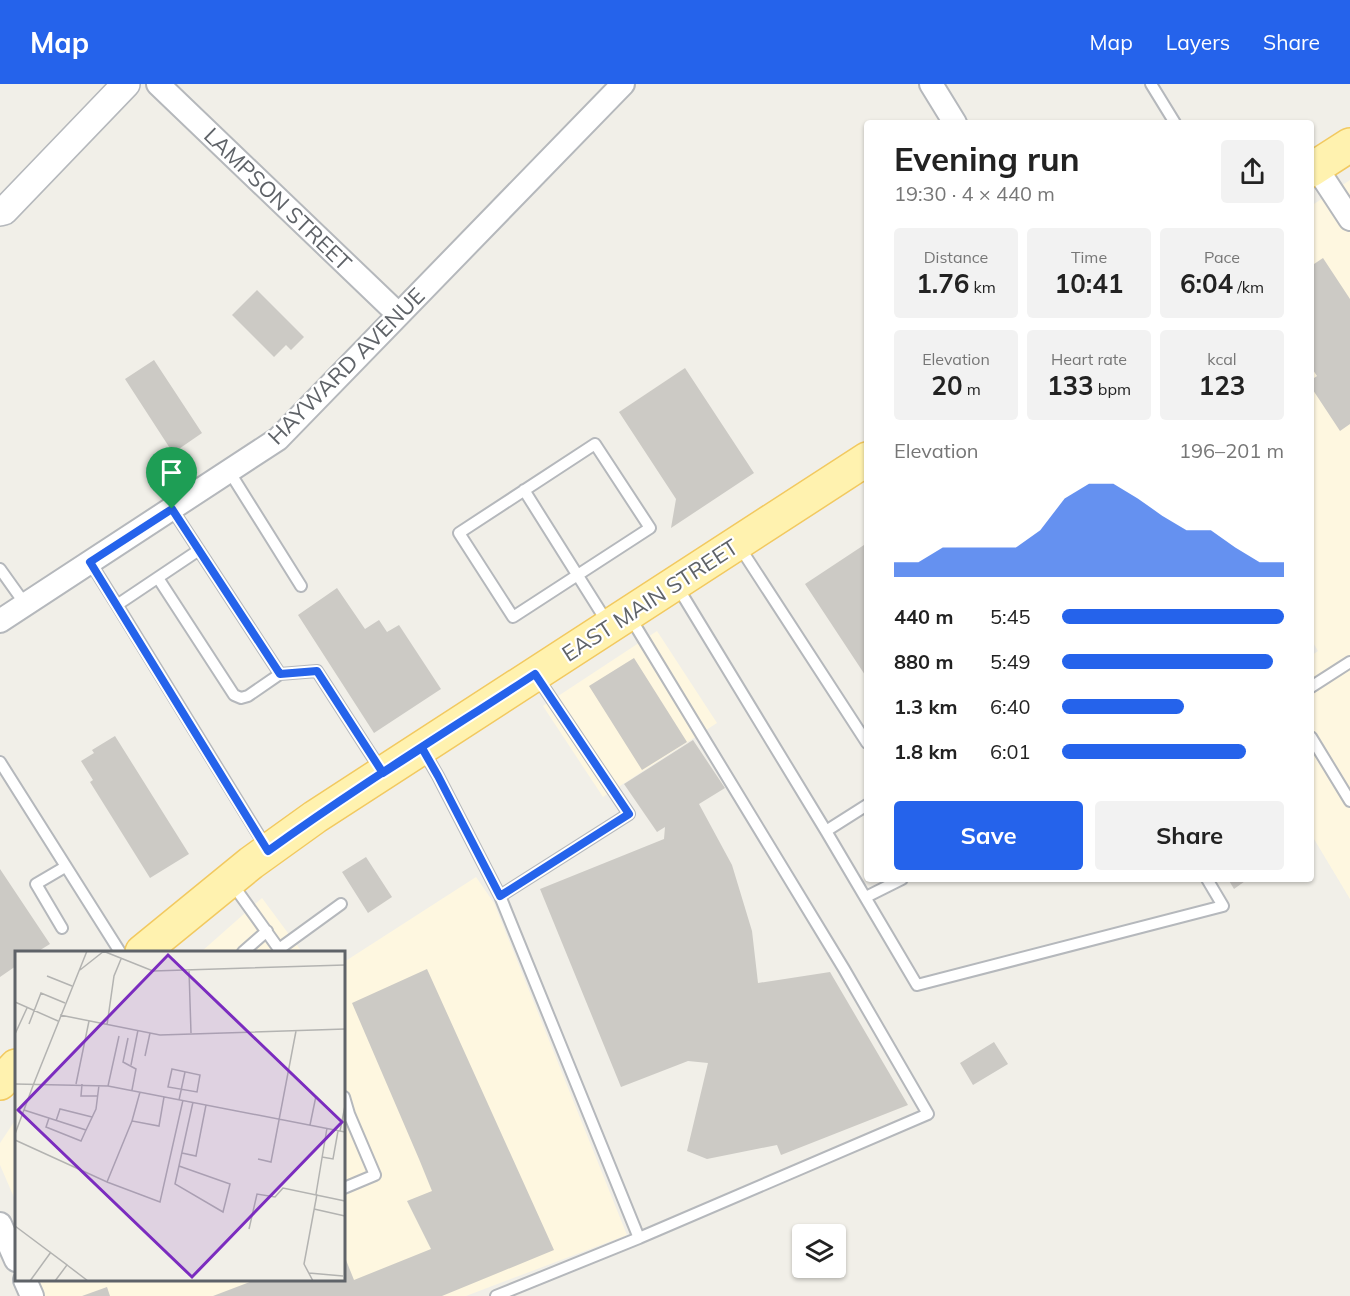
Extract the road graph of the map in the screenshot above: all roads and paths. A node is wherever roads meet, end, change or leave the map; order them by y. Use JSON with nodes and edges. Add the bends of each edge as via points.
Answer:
{"nodes":[{"id":1,"x":126,"y":84,"type":"edge"},
{"id":2,"x":158,"y":84,"type":"edge"},
{"id":3,"x":623,"y":84,"type":"edge"},
{"id":4,"x":930,"y":84,"type":"edge"},
{"id":5,"x":1151,"y":84,"type":"edge"},
{"id":6,"x":953,"y":120,"type":"edge"},
{"id":7,"x":1173,"y":120,"type":"edge"},
{"id":8,"x":1350,"y":145,"type":"edge"},
{"id":9,"x":1314,"y":168,"type":"edge"},
{"id":10,"x":1314,"y":170,"type":"edge"},
{"id":11,"x":0,"y":212,"type":"edge"},
{"id":12,"x":1350,"y":219,"type":"edge"},
{"id":13,"x":398,"y":314,"type":"junction"},
{"id":14,"x":864,"y":461,"type":"edge"},
{"id":15,"x":229,"y":471,"type":"junction"},
{"id":16,"x":524,"y":490,"type":"junction"},
{"id":17,"x":172,"y":509,"type":"junction"},
{"id":18,"x":737,"y":543,"type":"junction"},
{"id":19,"x":199,"y":550,"type":"junction"},
{"id":20,"x":90,"y":562,"type":"junction"},
{"id":21,"x":0,"y":569,"type":"edge"},
{"id":22,"x":577,"y":576,"type":"junction"},
{"id":23,"x":158,"y":578,"type":"junction"},
{"id":24,"x":675,"y":583,"type":"junction"},
{"id":25,"x":301,"y":586,"type":"dead end"},
{"id":26,"x":26,"y":604,"type":"junction"},
{"id":27,"x":117,"y":605,"type":"junction"},
{"id":28,"x":619,"y":620,"type":"junction"},
{"id":29,"x":0,"y":621,"type":"edge"},
{"id":30,"x":1350,"y":662,"type":"edge"},
{"id":31,"x":280,"y":674,"type":"junction"},
{"id":32,"x":535,"y":674,"type":"junction"},
{"id":33,"x":1314,"y":685,"type":"edge"},
{"id":34,"x":864,"y":738,"type":"edge"},
{"id":35,"x":1314,"y":742,"type":"edge"},
{"id":36,"x":422,"y":748,"type":"junction"},
{"id":37,"x":0,"y":762,"type":"edge"},
{"id":38,"x":383,"y":773,"type":"junction"},
{"id":39,"x":1350,"y":801,"type":"edge"},
{"id":40,"x":864,"y":807,"type":"edge"},
{"id":41,"x":826,"y":831,"type":"junction"},
{"id":42,"x":268,"y":851,"type":"junction"},
{"id":43,"x":65,"y":867,"type":"junction"},
{"id":44,"x":230,"y":880,"type":"junction"},
{"id":45,"x":896,"y":882,"type":"edge"},
{"id":46,"x":1209,"y":882,"type":"edge"},
{"id":47,"x":500,"y":896,"type":"junction"},
{"id":48,"x":866,"y":897,"type":"junction"},
{"id":49,"x":340,"y":904,"type":"dead end"},
{"id":50,"x":63,"y":928,"type":"dead end"},
{"id":51,"x":267,"y":932,"type":"junction"},
{"id":52,"x":151,"y":950,"type":"edge"},
{"id":53,"x":119,"y":951,"type":"edge"},
{"id":54,"x":244,"y":951,"type":"edge"},
{"id":55,"x":280,"y":951,"type":"edge"},
{"id":56,"x":15,"y":1067,"type":"edge"},
{"id":57,"x":0,"y":1083,"type":"edge"},
{"id":58,"x":346,"y":1116,"type":"edge"},
{"id":59,"x":345,"y":1188,"type":"edge"},
{"id":60,"x":0,"y":1224,"type":"edge"},
{"id":61,"x":639,"y":1238,"type":"junction"},
{"id":62,"x":15,"y":1258,"type":"edge"},
{"id":63,"x":25,"y":1281,"type":"edge"},
{"id":64,"x":32,"y":1296,"type":"edge"},
{"id":65,"x":496,"y":1296,"type":"edge"}],
"edges":[{"from":1,"to":11,"type":"street"},
{"from":2,"to":13,"type":"street","name":"LAMPSON STREET"},
{"from":3,"to":13,"type":"street","name":"HAYWARD AVENUE"},
{"from":4,"to":6,"type":"street"},
{"from":5,"to":7,"type":"lane"},
{"from":8,"to":9,"type":"main road"},
{"from":10,"to":12,"type":"street"},
{"from":13,"to":15,"type":"street","name":"HAYWARD AVENUE","via":[[278,439]]},
{"from":14,"to":18,"type":"main road","name":"EAST MAIN STREET"},
{"from":15,"to":17,"type":"street","name":"HAYWARD AVENUE"},
{"from":15,"to":25,"type":"lane"},
{"from":16,"to":22,"type":"lane"},
{"from":16,"to":22,"type":"lane","via":[[459,533],[513,617]]},
{"from":16,"to":22,"type":"lane","via":[[595,444],[650,528]]},
{"from":17,"to":19,"type":"lane"},
{"from":17,"to":20,"type":"street","name":"HAYWARD AVENUE"},
{"from":18,"to":24,"type":"main road","name":"EAST MAIN STREET"},
{"from":18,"to":34,"type":"lane"},
{"from":19,"to":23,"type":"lane"},
{"from":19,"to":31,"type":"lane"},
{"from":20,"to":26,"type":"street","name":"HAYWARD AVENUE"},
{"from":20,"to":27,"type":"lane"},
{"from":21,"to":26,"type":"lane"},
{"from":22,"to":28,"type":"lane"},
{"from":23,"to":27,"type":"lane"},
{"from":23,"to":31,"type":"lane","via":[[234,694],[248,696]]},
{"from":24,"to":28,"type":"main road","name":"EAST MAIN STREET"},
{"from":24,"to":41,"type":"lane"},
{"from":26,"to":29,"type":"street","name":"HAYWARD AVENUE"},
{"from":27,"to":42,"type":"lane"},
{"from":28,"to":32,"type":"main road","name":"EAST MAIN STREET"},
{"from":28,"to":61,"type":"lane","via":[[844,969],[928,1114]]},
{"from":30,"to":33,"type":"lane"},
{"from":31,"to":38,"type":"lane","via":[[317,671]]},
{"from":32,"to":36,"type":"main road","name":"EAST MAIN STREET"},
{"from":32,"to":47,"type":"lane","via":[[629,814]]},
{"from":35,"to":39,"type":"lane"},
{"from":36,"to":38,"type":"main road","name":"EAST MAIN STREET"},
{"from":36,"to":47,"type":"lane"},
{"from":37,"to":43,"type":"lane"},
{"from":38,"to":42,"type":"main road","name":"EAST MAIN STREET"},
{"from":40,"to":41,"type":"lane"},
{"from":41,"to":48,"type":"lane"},
{"from":42,"to":44,"type":"main road","name":"EAST MAIN STREET"},
{"from":43,"to":50,"type":"lane","via":[[36,884]]},
{"from":43,"to":53,"type":"lane"},
{"from":44,"to":51,"type":"lane"},
{"from":44,"to":52,"type":"main road","name":"EAST MAIN STREET"},
{"from":45,"to":48,"type":"lane"},
{"from":46,"to":48,"type":"lane","via":[[1223,906],[917,985]]},
{"from":47,"to":61,"type":"lane"},
{"from":49,"to":55,"type":"lane"},
{"from":51,"to":54,"type":"lane"},
{"from":51,"to":55,"type":"lane"},
{"from":56,"to":57,"type":"main road"},
{"from":58,"to":59,"type":"lane","via":[[375,1175]]},
{"from":60,"to":62,"type":"street"},
{"from":61,"to":65,"type":"lane"},
{"from":63,"to":64,"type":"street"}]}
